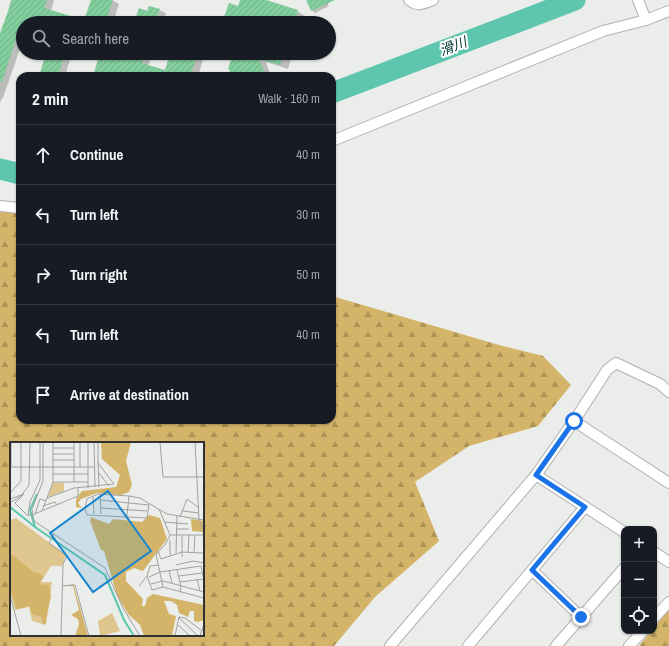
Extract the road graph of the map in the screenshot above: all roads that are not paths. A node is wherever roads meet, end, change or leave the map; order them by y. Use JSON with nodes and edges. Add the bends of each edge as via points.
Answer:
{"nodes":[{"id":1,"x":409,"y":0,"type":"edge"},
{"id":2,"x":432,"y":0,"type":"edge"},
{"id":3,"x":640,"y":4,"type":"edge"},
{"id":4,"x":669,"y":11,"type":"edge"},
{"id":5,"x":646,"y":20,"type":"junction"},
{"id":6,"x":336,"y":140,"type":"edge"},
{"id":7,"x":0,"y":206,"type":"edge"},
{"id":8,"x":16,"y":208,"type":"edge"},
{"id":9,"x":669,"y":392,"type":"edge"},
{"id":10,"x":574,"y":421,"type":"junction"},
{"id":11,"x":536,"y":475,"type":"junction"},
{"id":12,"x":669,"y":483,"type":"edge"},
{"id":13,"x":585,"y":507,"type":"junction"},
{"id":14,"x":621,"y":530,"type":"edge"},
{"id":15,"x":657,"y":554,"type":"edge"},
{"id":16,"x":669,"y":562,"type":"edge"},
{"id":17,"x":532,"y":570,"type":"junction"},
{"id":18,"x":621,"y":571,"type":"edge"},
{"id":19,"x":669,"y":602,"type":"edge"},
{"id":20,"x":657,"y":615,"type":"edge"},
{"id":21,"x":581,"y":617,"type":"junction"},
{"id":22,"x":640,"y":634,"type":"edge"},
{"id":23,"x":390,"y":646,"type":"edge"},
{"id":24,"x":468,"y":646,"type":"edge"},
{"id":25,"x":556,"y":646,"type":"edge"},
{"id":26,"x":629,"y":646,"type":"edge"}],
"edges":[{"from":1,"to":2,"type":"street","via":[[417,4]]},
{"from":3,"to":5,"type":"street"},
{"from":4,"to":5,"type":"street"},
{"from":5,"to":6,"type":"street","via":[[603,31]]},
{"from":7,"to":8,"type":"street"},
{"from":9,"to":10,"type":"street","via":[[660,384],[616,363],[607,370]]},
{"from":10,"to":11,"type":"street"},
{"from":10,"to":12,"type":"street"},
{"from":11,"to":13,"type":"street"},
{"from":11,"to":23,"type":"street"},
{"from":13,"to":14,"type":"street"},
{"from":13,"to":17,"type":"street"},
{"from":15,"to":16,"type":"street"},
{"from":17,"to":21,"type":"street"},
{"from":17,"to":24,"type":"street"},
{"from":18,"to":21,"type":"street"},
{"from":19,"to":20,"type":"street"},
{"from":21,"to":25,"type":"street"},
{"from":22,"to":26,"type":"street"}]}
